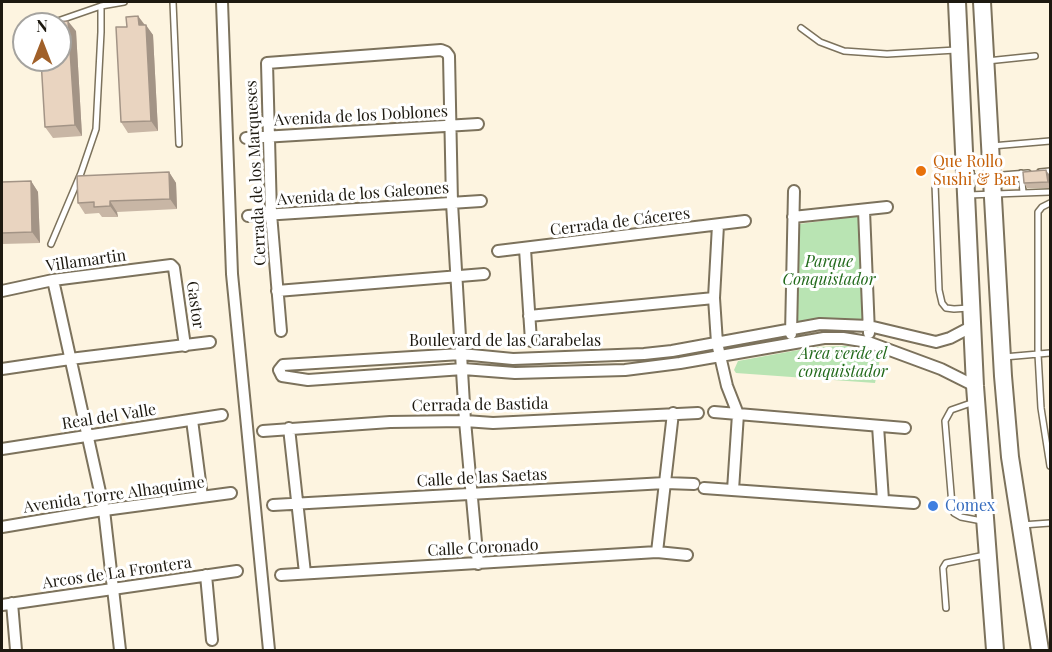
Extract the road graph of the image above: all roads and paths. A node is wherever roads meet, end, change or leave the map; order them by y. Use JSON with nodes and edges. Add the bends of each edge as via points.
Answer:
{"nodes":[{"id":1,"x":124,"y":2,"type":"edge"},
{"id":2,"x":173,"y":2,"type":"edge"},
{"id":3,"x":222,"y":2,"type":"edge"},
{"id":4,"x":957,"y":2,"type":"edge"},
{"id":5,"x":982,"y":2,"type":"edge"},
{"id":6,"x":100,"y":6,"type":"junction"},
{"id":7,"x":72,"y":16,"type":"edge"},
{"id":8,"x":801,"y":28,"type":"dead end"},
{"id":9,"x":959,"y":50,"type":"junction"},
{"id":10,"x":1035,"y":56,"type":"dead end"},
{"id":11,"x":986,"y":61,"type":"junction"},
{"id":12,"x":478,"y":124,"type":"dead end"},
{"id":13,"x":451,"y":126,"type":"junction"},
{"id":14,"x":270,"y":137,"type":"junction"},
{"id":15,"x":246,"y":138,"type":"dead end"},
{"id":16,"x":1050,"y":141,"type":"edge"},
{"id":17,"x":179,"y":144,"type":"dead end"},
{"id":18,"x":990,"y":146,"type":"junction"},
{"id":19,"x":1050,"y":171,"type":"edge"},
{"id":20,"x":1021,"y":173,"type":"junction"},
{"id":21,"x":992,"y":176,"type":"junction"},
{"id":22,"x":965,"y":177,"type":"junction"},
{"id":23,"x":794,"y":191,"type":"dead end"},
{"id":24,"x":1023,"y":192,"type":"junction"},
{"id":25,"x":1050,"y":192,"type":"edge"},
{"id":26,"x":993,"y":193,"type":"junction"},
{"id":27,"x":966,"y":195,"type":"junction"},
{"id":28,"x":481,"y":201,"type":"dead end"},
{"id":29,"x":452,"y":203,"type":"junction"},
{"id":30,"x":1050,"y":203,"type":"edge"},
{"id":31,"x":887,"y":207,"type":"dead end"},
{"id":32,"x":864,"y":210,"type":"junction"},
{"id":33,"x":271,"y":214,"type":"junction"},
{"id":34,"x":248,"y":216,"type":"dead end"},
{"id":35,"x":793,"y":217,"type":"junction"},
{"id":36,"x":967,"y":217,"type":"junction"},
{"id":37,"x":745,"y":221,"type":"dead end"},
{"id":38,"x":718,"y":225,"type":"junction"},
{"id":39,"x":51,"y":244,"type":"dead end"},
{"id":40,"x":525,"y":249,"type":"junction"},
{"id":41,"x":498,"y":251,"type":"dead end"},
{"id":42,"x":174,"y":268,"type":"joint"},
{"id":43,"x":484,"y":274,"type":"dead end"},
{"id":44,"x":456,"y":275,"type":"junction"},
{"id":45,"x":53,"y":280,"type":"junction"},
{"id":46,"x":998,"y":284,"type":"junction"},
{"id":47,"x":2,"y":291,"type":"edge"},
{"id":48,"x":278,"y":291,"type":"junction"},
{"id":49,"x":714,"y":298,"type":"junction"},
{"id":50,"x":971,"y":308,"type":"junction"},
{"id":51,"x":529,"y":316,"type":"junction"},
{"id":52,"x":869,"y":326,"type":"junction"},
{"id":53,"x":971,"y":327,"type":"junction"},
{"id":54,"x":790,"y":328,"type":"junction"},
{"id":55,"x":281,"y":331,"type":"dead end"},
{"id":56,"x":531,"y":341,"type":"dead end"},
{"id":57,"x":210,"y":342,"type":"dead end"},
{"id":58,"x":868,"y":342,"type":"junction"},
{"id":59,"x":717,"y":343,"type":"junction"},
{"id":60,"x":793,"y":344,"type":"junction"},
{"id":61,"x":185,"y":346,"type":"junction"},
{"id":62,"x":1050,"y":353,"type":"edge"},
{"id":63,"x":461,"y":354,"type":"junction"},
{"id":64,"x":1038,"y":354,"type":"junction"},
{"id":65,"x":719,"y":357,"type":"junction"},
{"id":66,"x":1002,"y":357,"type":"junction"},
{"id":67,"x":70,"y":359,"type":"junction"},
{"id":68,"x":2,"y":369,"type":"edge"},
{"id":69,"x":463,"y":369,"type":"junction"},
{"id":70,"x":975,"y":394,"type":"junction"},
{"id":71,"x":714,"y":412,"type":"dead end"},
{"id":72,"x":673,"y":413,"type":"junction"},
{"id":73,"x":698,"y":413,"type":"dead end"},
{"id":74,"x":738,"y":414,"type":"junction"},
{"id":75,"x":222,"y":415,"type":"dead end"},
{"id":76,"x":192,"y":420,"type":"junction"},
{"id":77,"x":465,"y":421,"type":"junction"},
{"id":78,"x":878,"y":426,"type":"junction"},
{"id":79,"x":289,"y":428,"type":"junction"},
{"id":80,"x":905,"y":428,"type":"dead end"},
{"id":81,"x":263,"y":431,"type":"dead end"},
{"id":82,"x":88,"y":435,"type":"junction"},
{"id":83,"x":2,"y":448,"type":"edge"},
{"id":84,"x":1050,"y":466,"type":"edge"},
{"id":85,"x":665,"y":483,"type":"junction"},
{"id":86,"x":733,"y":490,"type":"junction"},
{"id":87,"x":231,"y":493,"type":"dead end"},
{"id":88,"x":472,"y":494,"type":"junction"},
{"id":89,"x":202,"y":497,"type":"junction"},
{"id":90,"x":883,"y":500,"type":"junction"},
{"id":91,"x":914,"y":502,"type":"dead end"},
{"id":92,"x":298,"y":504,"type":"junction"},
{"id":93,"x":273,"y":505,"type":"dead end"},
{"id":94,"x":104,"y":510,"type":"junction"},
{"id":95,"x":984,"y":522,"type":"junction"},
{"id":96,"x":1050,"y":524,"type":"edge"},
{"id":97,"x":1020,"y":525,"type":"junction"},
{"id":98,"x":2,"y":527,"type":"edge"},
{"id":99,"x":657,"y":552,"type":"junction"},
{"id":100,"x":687,"y":555,"type":"dead end"},
{"id":101,"x":987,"y":555,"type":"junction"},
{"id":102,"x":478,"y":564,"type":"junction"},
{"id":103,"x":237,"y":571,"type":"dead end"},
{"id":104,"x":305,"y":573,"type":"junction"},
{"id":105,"x":206,"y":575,"type":"junction"},
{"id":106,"x":281,"y":575,"type":"dead end"},
{"id":107,"x":113,"y":588,"type":"junction"},
{"id":108,"x":7,"y":604,"type":"edge"},
{"id":109,"x":946,"y":608,"type":"dead end"},
{"id":110,"x":212,"y":640,"type":"dead end"},
{"id":111,"x":16,"y":651,"type":"edge"},
{"id":112,"x":120,"y":651,"type":"edge"},
{"id":113,"x":269,"y":651,"type":"edge"},
{"id":114,"x":995,"y":651,"type":"edge"},
{"id":115,"x":1040,"y":651,"type":"edge"}],
"edges":[{"from":1,"to":6,"type":"lane"},
{"from":2,"to":17,"type":"lane"},
{"from":3,"to":113,"type":"street","via":[[232,274]]},
{"from":4,"to":9,"type":"main road"},
{"from":5,"to":11,"type":"main road"},
{"from":6,"to":7,"type":"lane"},
{"from":6,"to":39,"type":"lane","via":[[96,129]]},
{"from":8,"to":9,"type":"lane","via":[[820,42],[844,51],[887,54]]},
{"from":9,"to":22,"type":"main road"},
{"from":10,"to":11,"type":"lane"},
{"from":11,"to":18,"type":"main road"},
{"from":12,"to":13,"type":"street","name":"Avenida de los Doblones"},
{"from":13,"to":14,"type":"street","name":"Avenida de los Doblones"},
{"from":13,"to":14,"type":"street","name":"Cerrada de los Marqueses","via":[[449,56],[441,50],[267,63]]},
{"from":13,"to":29,"type":"street","name":"Cerrada de los Marqueses"},
{"from":14,"to":15,"type":"street","name":"Avenida de los Doblones"},
{"from":14,"to":33,"type":"street","name":"Cerrada de los Marqueses"},
{"from":16,"to":18,"type":"lane"},
{"from":18,"to":21,"type":"main road"},
{"from":19,"to":20,"type":"lane"},
{"from":20,"to":21,"type":"lane"},
{"from":20,"to":24,"type":"lane"},
{"from":21,"to":22,"type":"lane"},
{"from":21,"to":26,"type":"main road"},
{"from":22,"to":27,"type":"main road"},
{"from":22,"to":50,"type":"lane","via":[[935,184],[939,290],[946,308]]},
{"from":23,"to":35,"type":"street"},
{"from":24,"to":25,"type":"lane"},
{"from":24,"to":26,"type":"lane"},
{"from":26,"to":27,"type":"lane"},
{"from":26,"to":46,"type":"main road"},
{"from":27,"to":36,"type":"main road"},
{"from":28,"to":29,"type":"street","name":"Avenida de los Galeones"},
{"from":29,"to":33,"type":"street","name":"Avenida de los Galeones"},
{"from":29,"to":44,"type":"street","name":"Cerrada de los Marqueses"},
{"from":30,"to":64,"type":"lane","via":[[1038,212]]},
{"from":31,"to":32,"type":"street"},
{"from":32,"to":35,"type":"street"},
{"from":32,"to":52,"type":"street"},
{"from":33,"to":34,"type":"street","name":"Avenida de los Galeones"},
{"from":33,"to":48,"type":"street","name":"Cerrada de los Marqueses"},
{"from":35,"to":54,"type":"street"},
{"from":36,"to":46,"type":"main road","via":[[987,223],[991,264]]},
{"from":36,"to":50,"type":"main road"},
{"from":37,"to":38,"type":"street","name":"Cerrada de Cáceres"},
{"from":38,"to":40,"type":"street","name":"Cerrada de Cáceres"},
{"from":38,"to":49,"type":"street"},
{"from":40,"to":41,"type":"street","name":"Cerrada de Cáceres"},
{"from":40,"to":51,"type":"street"},
{"from":42,"to":45,"type":"street","name":"Villamartin","via":[[171,265]]},
{"from":42,"to":61,"type":"street","name":"Gastor"},
{"from":43,"to":44,"type":"street"},
{"from":44,"to":48,"type":"street"},
{"from":44,"to":63,"type":"street","name":"Cerrada de los Marqueses"},
{"from":45,"to":47,"type":"street","name":"Villamartin"},
{"from":45,"to":67,"type":"street"},
{"from":46,"to":66,"type":"main road"},
{"from":48,"to":55,"type":"street","name":"Cerrada de los Marqueses"},
{"from":49,"to":51,"type":"street"},
{"from":49,"to":59,"type":"street"},
{"from":50,"to":53,"type":"main road"},
{"from":51,"to":56,"type":"street"},
{"from":52,"to":53,"type":"street","name":"Boulevard de las Carabelas","via":[[936,342]]},
{"from":52,"to":54,"type":"street","name":"Boulevard de las Carabelas","via":[[820,324]]},
{"from":52,"to":58,"type":"street"},
{"from":53,"to":70,"type":"main road"},
{"from":54,"to":59,"type":"street","name":"Boulevard de las Carabelas"},
{"from":54,"to":60,"type":"street"},
{"from":57,"to":61,"type":"street"},
{"from":58,"to":60,"type":"street","name":"Boulevard de las Carabelas","via":[[824,338]]},
{"from":58,"to":70,"type":"street","name":"Boulevard de las Carabelas","via":[[941,369]]},
{"from":59,"to":63,"type":"street","name":"Boulevard de las Carabelas","via":[[644,354],[544,359]]},
{"from":59,"to":65,"type":"street"},
{"from":60,"to":65,"type":"street","name":"Boulevard de las Carabelas"},
{"from":61,"to":67,"type":"street"},
{"from":62,"to":64,"type":"lane"},
{"from":63,"to":69,"type":"street","name":"Cerrada de los Marqueses"},
{"from":63,"to":69,"type":"street","name":"Boulevard de las Carabelas","via":[[283,365],[279,370],[282,376],[308,380]]},
{"from":64,"to":66,"type":"lane"},
{"from":64,"to":84,"type":"lane"},
{"from":65,"to":69,"type":"street","name":"Boulevard de las Carabelas","via":[[625,370],[515,373]]},
{"from":65,"to":74,"type":"street"},
{"from":66,"to":97,"type":"main road"},
{"from":67,"to":68,"type":"street"},
{"from":67,"to":82,"type":"street"},
{"from":69,"to":77,"type":"street","name":"Cerrada de los Marqueses"},
{"from":70,"to":95,"type":"main road"},
{"from":70,"to":95,"type":"lane","via":[[951,410],[945,421],[954,513]]},
{"from":71,"to":74,"type":"street"},
{"from":72,"to":73,"type":"street","name":"Cerrada de Bastida"},
{"from":72,"to":77,"type":"street","name":"Cerrada de Bastida","via":[[493,423]]},
{"from":72,"to":85,"type":"street"},
{"from":74,"to":78,"type":"street"},
{"from":74,"to":86,"type":"street"},
{"from":75,"to":76,"type":"street","name":"Real del Valle"},
{"from":76,"to":82,"type":"street","name":"Real del Valle"},
{"from":76,"to":89,"type":"street"},
{"from":77,"to":79,"type":"street","name":"Cerrada de Bastida"},
{"from":77,"to":88,"type":"street","name":"Cerrada de los Marqueses"},
{"from":78,"to":80,"type":"street"},
{"from":78,"to":90,"type":"street"},
{"from":79,"to":81,"type":"street","name":"Cerrada de Bastida"},
{"from":79,"to":92,"type":"street"},
{"from":82,"to":83,"type":"street","name":"Real del Valle"},
{"from":82,"to":94,"type":"street"},
{"from":85,"to":86,"type":"street","name":"Calle de las Saetas"},
{"from":85,"to":88,"type":"street","name":"Calle de las Saetas"},
{"from":85,"to":99,"type":"street"},
{"from":86,"to":90,"type":"street"},
{"from":87,"to":89,"type":"street","name":"Avenida Torre Alhaquime"},
{"from":88,"to":92,"type":"street","name":"Calle de las Saetas"},
{"from":88,"to":102,"type":"street","name":"Cerrada de los Marqueses"},
{"from":89,"to":94,"type":"street","name":"Avenida Torre Alhaquime"},
{"from":90,"to":91,"type":"street"},
{"from":92,"to":93,"type":"street","name":"Calle de las Saetas"},
{"from":92,"to":104,"type":"street"},
{"from":94,"to":98,"type":"street","name":"Avenida Torre Alhaquime"},
{"from":94,"to":107,"type":"street"},
{"from":95,"to":101,"type":"main road"},
{"from":96,"to":97,"type":"lane"},
{"from":97,"to":115,"type":"main road"},
{"from":99,"to":100,"type":"street","name":"Calle Coronado"},
{"from":99,"to":102,"type":"street","name":"Calle Coronado"},
{"from":101,"to":109,"type":"lane","via":[[946,563]]},
{"from":101,"to":114,"type":"main road"},
{"from":102,"to":104,"type":"street","name":"Calle Coronado"},
{"from":103,"to":105,"type":"street","name":"Arcos de La Frontera"},
{"from":104,"to":106,"type":"street","name":"Calle Coronado"},
{"from":105,"to":107,"type":"street","name":"Arcos de La Frontera"},
{"from":105,"to":110,"type":"street"},
{"from":107,"to":108,"type":"street","name":"Arcos de La Frontera"},
{"from":107,"to":112,"type":"street"},
{"from":108,"to":111,"type":"street"}]}
